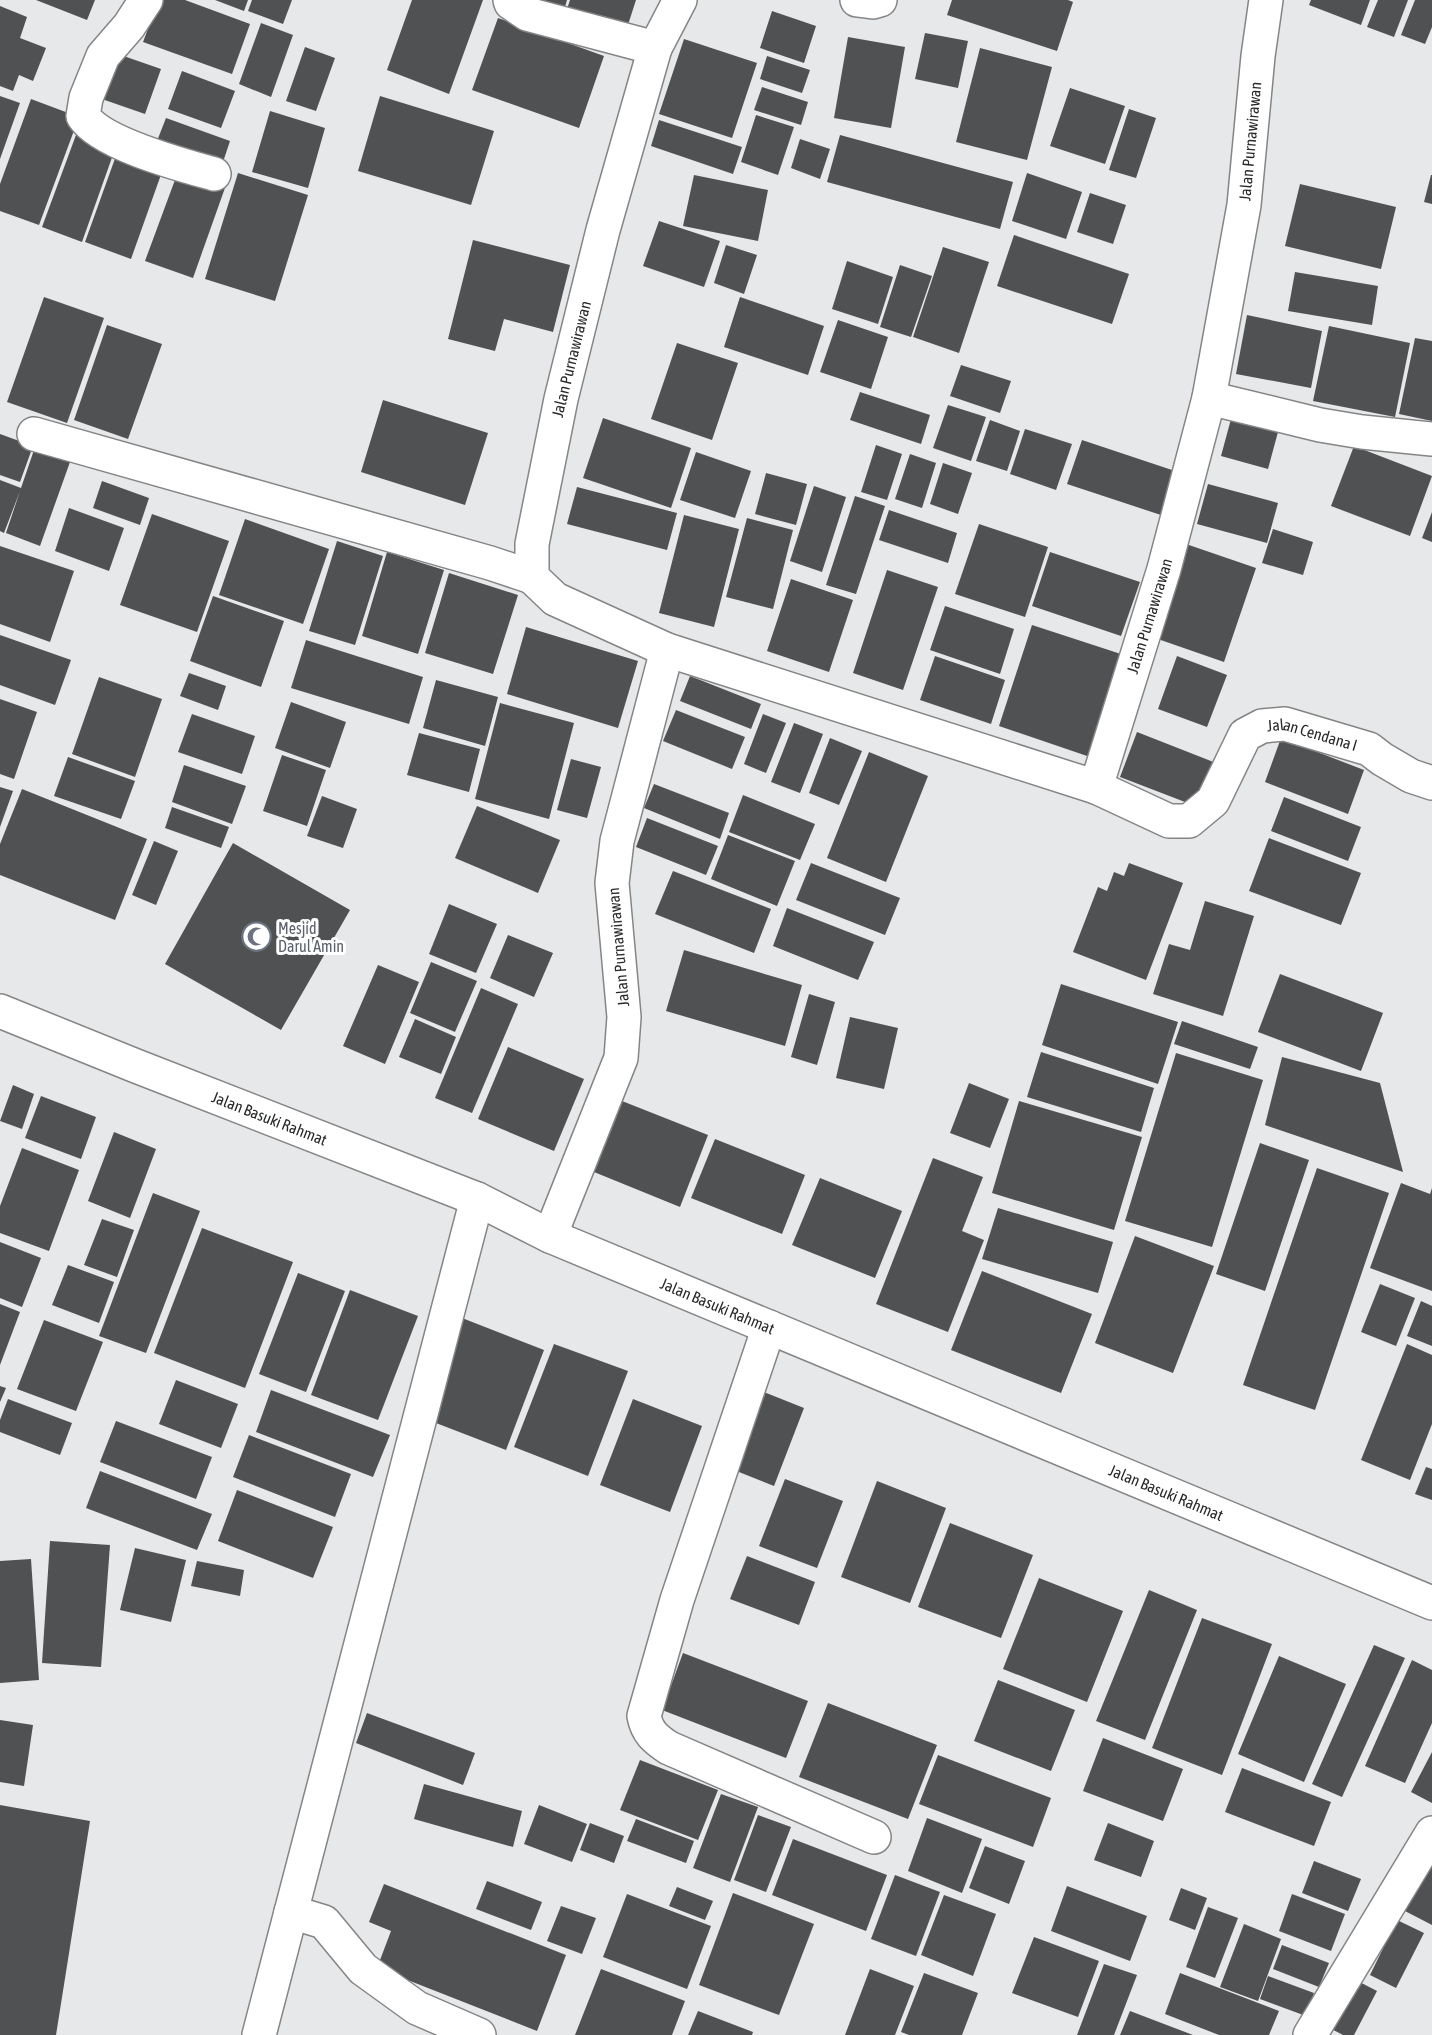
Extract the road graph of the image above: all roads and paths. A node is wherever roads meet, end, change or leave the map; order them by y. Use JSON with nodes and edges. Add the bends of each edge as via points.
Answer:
{"nodes":[{"id":1,"x":147,"y":0,"type":"edge"},
{"id":2,"x":510,"y":0,"type":"edge"},
{"id":3,"x":680,"y":0,"type":"edge"},
{"id":4,"x":857,"y":0,"type":"edge"},
{"id":5,"x":880,"y":0,"type":"edge"},
{"id":6,"x":1266,"y":0,"type":"edge"},
{"id":7,"x":655,"y":48,"type":"junction"},
{"id":8,"x":214,"y":174,"type":"dead end"},
{"id":9,"x":1209,"y":398,"type":"junction"},
{"id":10,"x":34,"y":434,"type":"dead end"},
{"id":11,"x":1432,"y":439,"type":"edge"},
{"id":12,"x":532,"y":577,"type":"junction"},
{"id":13,"x":667,"y":650,"type":"junction"},
{"id":14,"x":1432,"y":783,"type":"edge"},
{"id":15,"x":1096,"y":787,"type":"junction"},
{"id":16,"x":0,"y":1011,"type":"edge"},
{"id":17,"x":477,"y":1198,"type":"junction"},
{"id":18,"x":550,"y":1236,"type":"junction"},
{"id":19,"x":769,"y":1327,"type":"junction"},
{"id":20,"x":1432,"y":1603,"type":"edge"},
{"id":21,"x":1432,"y":1833,"type":"edge"},
{"id":22,"x":874,"y":1837,"type":"dead end"},
{"id":23,"x":291,"y":1912,"type":"junction"},
{"id":24,"x":259,"y":2035,"type":"edge"},
{"id":25,"x":478,"y":2035,"type":"edge"},
{"id":26,"x":1310,"y":2035,"type":"edge"}],
"edges":[{"from":1,"to":8,"type":"main road","via":[[104,56],[86,98],[83,117],[93,128],[119,141],[161,159]]},
{"from":2,"to":7,"type":"main road","via":[[527,14]]},
{"from":3,"to":7,"type":"main road","name":"Jalan Purnawirawan"},
{"from":4,"to":5,"type":"main road"},
{"from":6,"to":9,"type":"main road","name":"Jalan Purnawirawan","via":[[1244,206]]},
{"from":7,"to":12,"type":"main road","name":"Jalan Purnawirawan","via":[[603,230],[561,399],[532,544]]},
{"from":9,"to":11,"type":"main road","via":[[1341,429]]},
{"from":9,"to":15,"type":"main road","name":"Jalan Purnawirawan","via":[[1164,568]]},
{"from":10,"to":12,"type":"main road"},
{"from":12,"to":13,"type":"main road","via":[[555,599]]},
{"from":13,"to":15,"type":"main road"},
{"from":13,"to":18,"type":"main road","name":"Jalan Purnawirawan","via":[[617,841],[612,883],[624,1017],[621,1058]]},
{"from":14,"to":15,"type":"main road","name":"Jalan Cendana I","via":[[1411,776],[1369,749],[1285,724],[1262,726],[1245,735],[1213,801],[1189,821],[1169,821]]},
{"from":16,"to":17,"type":"main road","name":"Jalan Basuki Rahmat"},
{"from":17,"to":18,"type":"main road","name":"Jalan Basuki Rahmat"},
{"from":17,"to":23,"type":"main road"},
{"from":18,"to":19,"type":"main road","name":"Jalan Basuki Rahmat"},
{"from":19,"to":20,"type":"main road","name":"Jalan Basuki Rahmat"},
{"from":19,"to":22,"type":"main road","via":[[677,1600],[644,1716],[649,1731],[669,1748]]},
{"from":21,"to":26,"type":"main road"},
{"from":23,"to":24,"type":"main road"},
{"from":23,"to":25,"type":"main road","via":[[324,1922],[363,1969],[417,2008]]}]}
